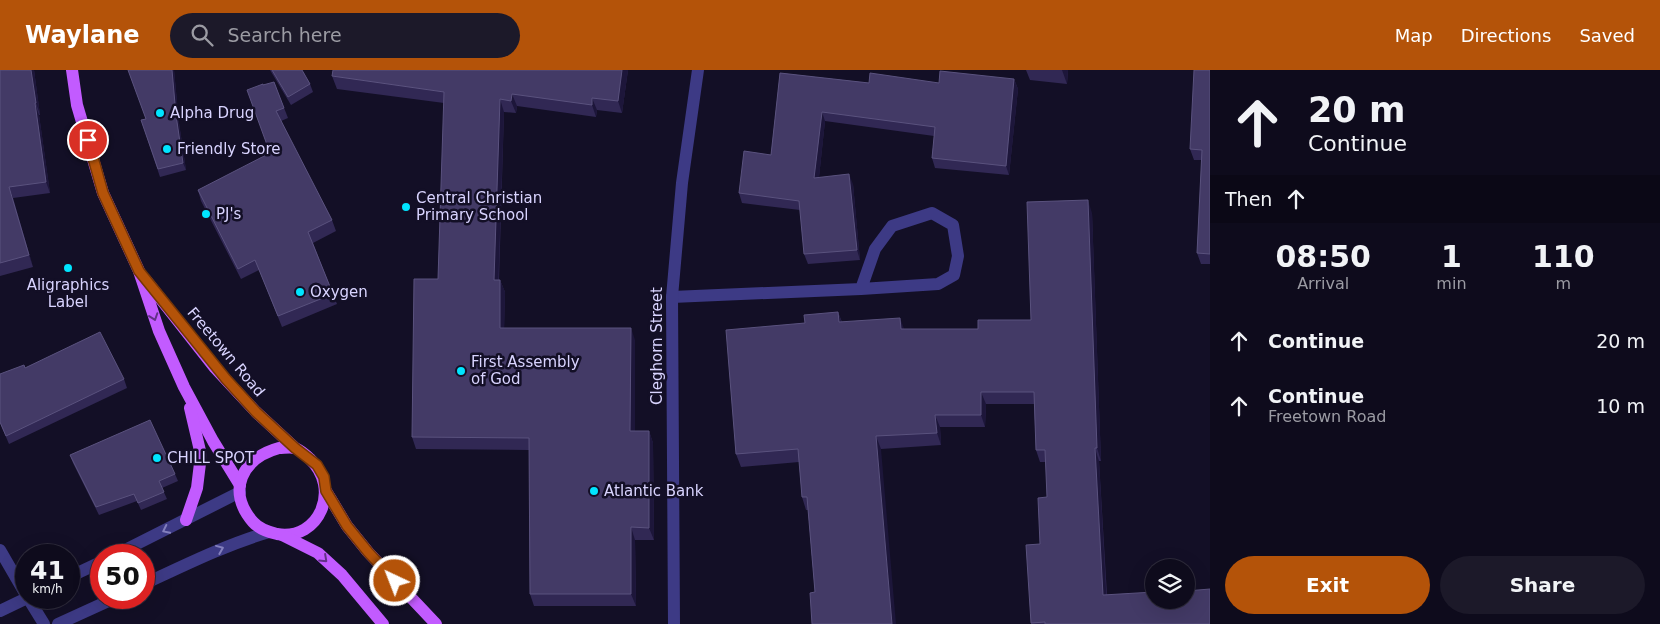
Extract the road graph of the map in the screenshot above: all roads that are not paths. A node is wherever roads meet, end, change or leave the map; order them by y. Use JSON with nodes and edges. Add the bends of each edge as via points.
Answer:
{"nodes":[{"id":1,"x":72,"y":70,"type":"edge"},
{"id":2,"x":698,"y":70,"type":"edge"},
{"id":3,"x":139,"y":271,"type":"junction"},
{"id":4,"x":861,"y":289,"type":"junction"},
{"id":5,"x":672,"y":297,"type":"junction"},
{"id":6,"x":184,"y":387,"type":"junction"},
{"id":7,"x":295,"y":448,"type":"junction"},
{"id":8,"x":240,"y":488,"type":"junction"},
{"id":9,"x":326,"y":491,"type":"junction"},
{"id":10,"x":186,"y":520,"type":"junction"},
{"id":11,"x":269,"y":532,"type":"junction"},
{"id":12,"x":282,"y":534,"type":"junction"},
{"id":13,"x":137,"y":544,"type":"edge"},
{"id":14,"x":0,"y":550,"type":"edge"},
{"id":15,"x":15,"y":576,"type":"edge"},
{"id":16,"x":155,"y":579,"type":"edge"},
{"id":17,"x":15,"y":603,"type":"edge"},
{"id":18,"x":35,"y":609,"type":"edge"},
{"id":19,"x":91,"y":609,"type":"edge"},
{"id":20,"x":0,"y":611,"type":"edge"},
{"id":21,"x":44,"y":624,"type":"edge"},
{"id":22,"x":58,"y":624,"type":"edge"},
{"id":23,"x":384,"y":624,"type":"edge"},
{"id":24,"x":436,"y":624,"type":"edge"},
{"id":25,"x":674,"y":624,"type":"edge"}],
"edges":[{"from":1,"to":3,"type":"main road","name":"Freetown Road","via":[[77,105],[103,193]]},
{"from":2,"to":5,"type":"street","name":"Cleghorn Street","via":[[682,183]]},
{"from":3,"to":6,"type":"main road","name":"Freetown Road","one_way":true,"via":[[159,331]]},
{"from":3,"to":7,"type":"main road","name":"Freetown Road","via":[[215,368]]},
{"from":4,"to":4,"type":"street","via":[[875,249],[892,226],[932,213],[954,225],[958,256],[954,275],[938,284]]},
{"from":4,"to":5,"type":"street"},
{"from":5,"to":25,"type":"street","name":"Cleghorn Street"},
{"from":6,"to":8,"type":"main road","name":"Freetown Road"},
{"from":6,"to":10,"type":"main road","via":[[201,455],[197,488]]},
{"from":7,"to":8,"type":"main road","via":[[279,448],[253,459],[244,471]]},
{"from":7,"to":9,"type":"main road","via":[[317,465],[324,477]]},
{"from":8,"to":10,"type":"street"},
{"from":8,"to":11,"type":"main road","via":[[240,500],[246,514],[255,525]]},
{"from":9,"to":12,"type":"main road","via":[[320,513],[313,522],[294,533]]},
{"from":9,"to":24,"type":"main road","via":[[347,526],[368,552]]},
{"from":10,"to":13,"type":"street","one_way":true},
{"from":11,"to":12,"type":"main road"},
{"from":16,"to":11,"type":"street","one_way":true,"via":[[213,551]]},
{"from":12,"to":23,"type":"main road","one_way":true,"via":[[318,553],[342,575]]},
{"from":14,"to":15,"type":"street"},
{"from":17,"to":20,"type":"street"},
{"from":18,"to":21,"type":"street"},
{"from":19,"to":22,"type":"street"}]}
